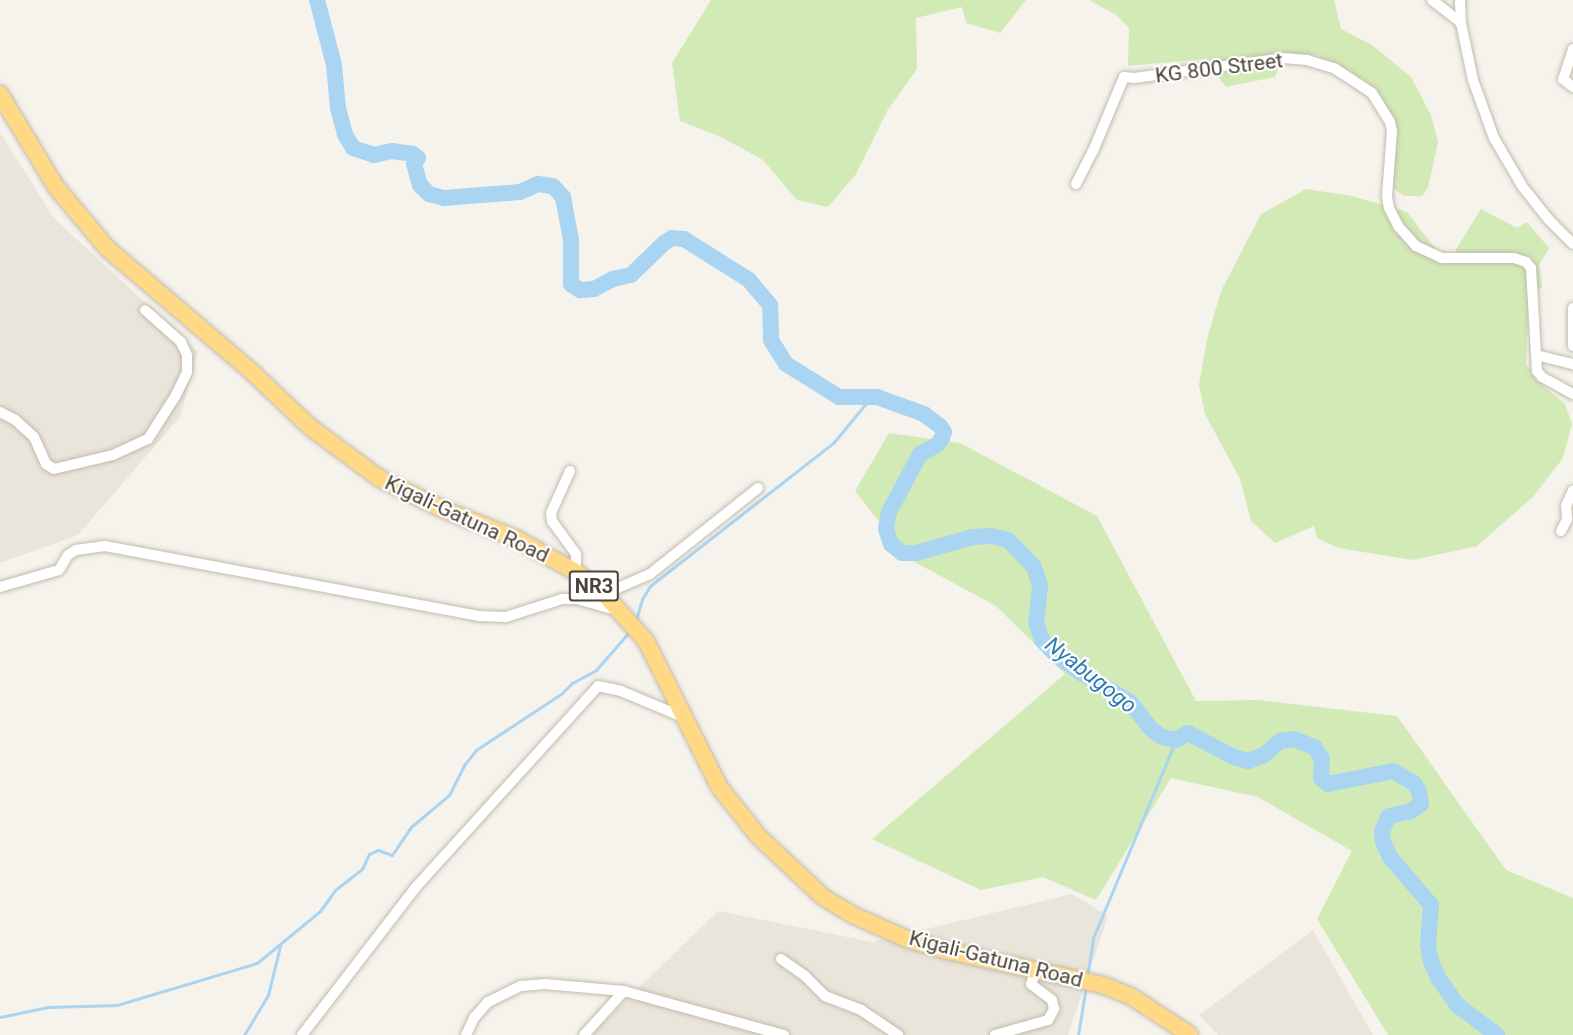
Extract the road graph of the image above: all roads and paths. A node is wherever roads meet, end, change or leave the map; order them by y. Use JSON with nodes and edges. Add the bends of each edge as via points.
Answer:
{"nodes":[{"id":1,"x":1432,"y":0,"type":"edge"},
{"id":2,"x":1460,"y":0,"type":"edge"},
{"id":3,"x":1461,"y":23,"type":"junction"},
{"id":4,"x":1573,"y":49,"type":"edge"},
{"id":5,"x":1573,"y":87,"type":"edge"},
{"id":6,"x":0,"y":94,"type":"edge"},
{"id":7,"x":1076,"y":184,"type":"dead end"},
{"id":8,"x":1573,"y":244,"type":"edge"},
{"id":9,"x":1573,"y":308,"type":"edge"},
{"id":10,"x":145,"y":310,"type":"dead end"},
{"id":11,"x":1573,"y":346,"type":"edge"},
{"id":12,"x":1536,"y":356,"type":"junction"},
{"id":13,"x":1573,"y":364,"type":"edge"},
{"id":14,"x":1573,"y":394,"type":"edge"},
{"id":15,"x":0,"y":412,"type":"edge"},
{"id":16,"x":570,"y":471,"type":"dead end"},
{"id":17,"x":758,"y":488,"type":"dead end"},
{"id":18,"x":1573,"y":490,"type":"edge"},
{"id":19,"x":1561,"y":531,"type":"dead end"},
{"id":20,"x":576,"y":572,"type":"junction"},
{"id":21,"x":0,"y":587,"type":"edge"},
{"id":22,"x":604,"y":594,"type":"junction"},
{"id":23,"x":622,"y":612,"type":"junction"},
{"id":24,"x":683,"y":717,"type":"junction"},
{"id":25,"x":781,"y":959,"type":"dead end"},
{"id":26,"x":1036,"y":970,"type":"junction"},
{"id":27,"x":624,"y":991,"type":"junction"},
{"id":28,"x":302,"y":1035,"type":"edge"},
{"id":29,"x":466,"y":1035,"type":"edge"},
{"id":30,"x":584,"y":1035,"type":"edge"},
{"id":31,"x":784,"y":1035,"type":"edge"},
{"id":32,"x":898,"y":1035,"type":"edge"},
{"id":33,"x":995,"y":1035,"type":"edge"},
{"id":34,"x":1190,"y":1035,"type":"edge"}],
"edges":[{"from":1,"to":3,"type":"street"},
{"from":2,"to":3,"type":"street"},
{"from":3,"to":8,"type":"street","via":[[1473,80],[1494,138],[1521,186]]},
{"from":4,"to":5,"type":"street","via":[[1563,79]]},
{"from":6,"to":20,"type":"highway","name":"Kigali-Gatuna Road","number":"NR3","via":[[56,187],[107,248],[310,427],[379,478],[517,539]]},
{"from":7,"to":12,"type":"street","name":"KG 800 Street","via":[[1124,77],[1283,58],[1334,68],[1372,93],[1390,122],[1387,196],[1394,217],[1416,246],[1442,258],[1514,258],[1531,268]]},
{"from":9,"to":11,"type":"street"},
{"from":10,"to":15,"type":"street","via":[[181,342],[187,355],[187,372],[176,396],[148,439],[113,455],[54,469],[46,464],[34,436]]},
{"from":12,"to":13,"type":"street"},
{"from":12,"to":14,"type":"street","name":"KG 800 Street","via":[[1539,374]]},
{"from":16,"to":20,"type":"street","via":[[551,513],[552,521],[576,554]]},
{"from":17,"to":22,"type":"street","via":[[650,574]]},
{"from":18,"to":19,"type":"street"},
{"from":20,"to":22,"type":"highway","name":"Kigali-Gatuna Road","number":"NR3"},
{"from":21,"to":23,"type":"street","via":[[59,570],[76,550],[105,546],[479,616],[506,616],[562,599],[577,599]]},
{"from":22,"to":23,"type":"highway","name":"Kigali-Gatuna Road","number":"NR3"},
{"from":23,"to":24,"type":"highway","name":"Kigali-Gatuna Road","number":"NR3","via":[[646,641]]},
{"from":24,"to":26,"type":"highway","name":"Kigali-Gatuna Road","number":"NR3","via":[[720,788],[758,836],[823,897],[906,939]]},
{"from":24,"to":28,"type":"street","via":[[605,685],[598,686],[416,887]]},
{"from":25,"to":32,"type":"street","via":[[825,996],[861,1010]]},
{"from":26,"to":33,"type":"street","via":[[1031,984],[1052,1000],[1054,1009],[1048,1020]]},
{"from":26,"to":34,"type":"highway","name":"Kigali-Gatuna Road","number":"NR3","via":[[1103,985],[1132,997]]},
{"from":27,"to":29,"type":"street","via":[[544,984],[521,986],[488,1002]]},
{"from":27,"to":30,"type":"street"},
{"from":27,"to":31,"type":"street"}]}
